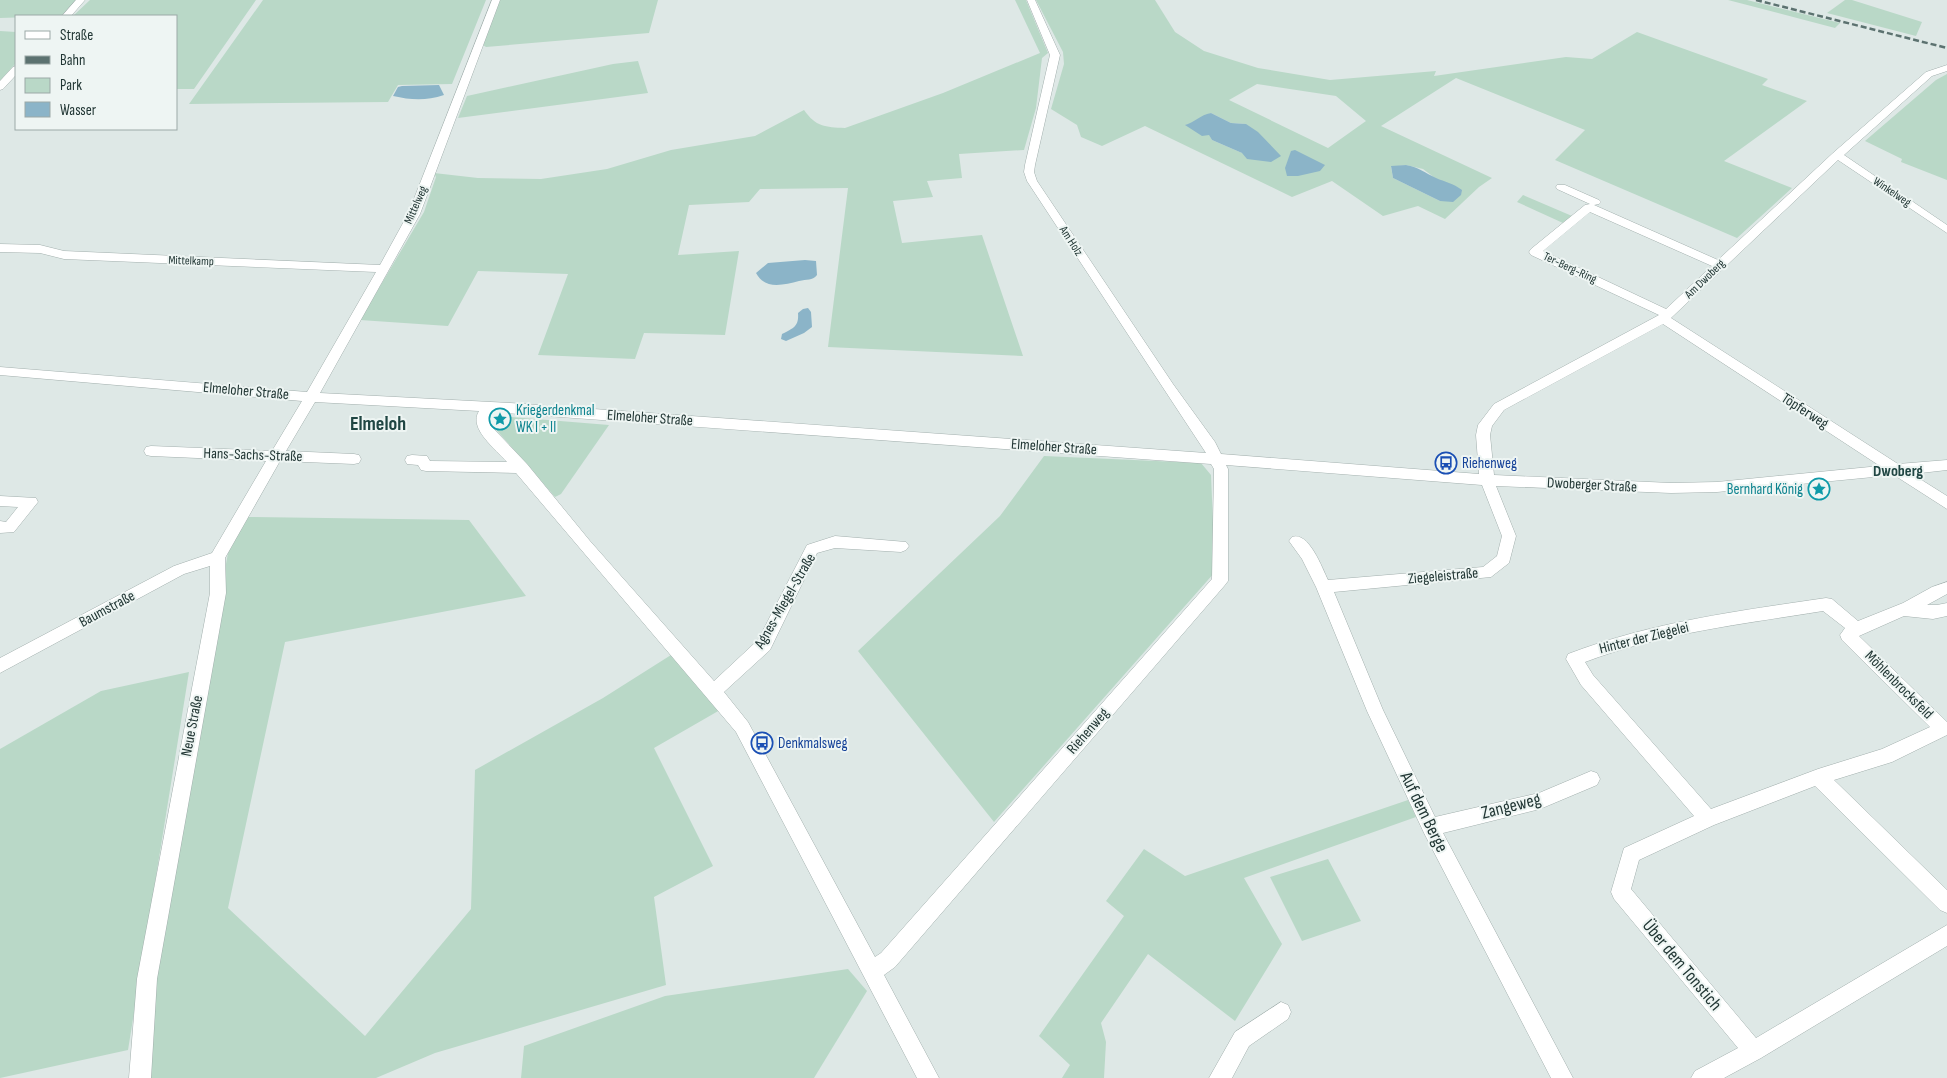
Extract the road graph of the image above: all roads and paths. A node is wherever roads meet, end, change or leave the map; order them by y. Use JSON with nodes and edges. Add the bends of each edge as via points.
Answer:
{"nodes":[{"id":1,"x":81,"y":0,"type":"edge"},
{"id":2,"x":496,"y":0,"type":"edge"},
{"id":3,"x":1031,"y":0,"type":"edge"},
{"id":4,"x":67,"y":15,"type":"edge"},
{"id":5,"x":1947,"y":68,"type":"edge"},
{"id":6,"x":15,"y":70,"type":"edge"},
{"id":7,"x":0,"y":87,"type":"edge"},
{"id":8,"x":1836,"y":155,"type":"junction"},
{"id":9,"x":1561,"y":187,"type":"dead end"},
{"id":10,"x":1594,"y":203,"type":"junction"},
{"id":11,"x":1947,"y":230,"type":"edge"},
{"id":12,"x":0,"y":248,"type":"edge"},
{"id":13,"x":1719,"y":265,"type":"junction"},
{"id":14,"x":384,"y":269,"type":"junction"},
{"id":15,"x":1666,"y":317,"type":"junction"},
{"id":16,"x":0,"y":372,"type":"edge"},
{"id":17,"x":311,"y":397,"type":"junction"},
{"id":18,"x":486,"y":408,"type":"junction"},
{"id":19,"x":151,"y":452,"type":"dead end"},
{"id":20,"x":274,"y":457,"type":"junction"},
{"id":21,"x":354,"y":458,"type":"dead end"},
{"id":22,"x":1213,"y":458,"type":"junction"},
{"id":23,"x":412,"y":460,"type":"dead end"},
{"id":24,"x":1238,"y":460,"type":"joint"},
{"id":25,"x":1947,"y":465,"type":"edge"},
{"id":26,"x":522,"y":468,"type":"junction"},
{"id":27,"x":1898,"y":470,"type":"junction"},
{"id":28,"x":1488,"y":480,"type":"junction"},
{"id":29,"x":0,"y":501,"type":"edge"},
{"id":30,"x":1947,"y":503,"type":"edge"},
{"id":31,"x":0,"y":527,"type":"edge"},
{"id":32,"x":1297,"y":541,"type":"dead end"},
{"id":33,"x":901,"y":546,"type":"dead end"},
{"id":34,"x":217,"y":558,"type":"junction"},
{"id":35,"x":1324,"y":587,"type":"junction"},
{"id":36,"x":1947,"y":588,"type":"edge"},
{"id":37,"x":1908,"y":608,"type":"junction"},
{"id":38,"x":1947,"y":609,"type":"edge"},
{"id":39,"x":1856,"y":628,"type":"junction"},
{"id":40,"x":0,"y":666,"type":"edge"},
{"id":41,"x":713,"y":691,"type":"junction"},
{"id":42,"x":1818,"y":777,"type":"junction"},
{"id":43,"x":1591,"y":779,"type":"dead end"},
{"id":44,"x":1708,"y":819,"type":"junction"},
{"id":45,"x":1430,"y":827,"type":"junction"},
{"id":46,"x":1947,"y":903,"type":"edge"},
{"id":47,"x":1947,"y":935,"type":"edge"},
{"id":48,"x":872,"y":971,"type":"junction"},
{"id":49,"x":1281,"y":1012,"type":"dead end"},
{"id":50,"x":1754,"y":1051,"type":"junction"},
{"id":51,"x":140,"y":1078,"type":"edge"},
{"id":52,"x":928,"y":1078,"type":"edge"},
{"id":53,"x":1220,"y":1078,"type":"edge"},
{"id":54,"x":1562,"y":1078,"type":"edge"},
{"id":55,"x":1702,"y":1078,"type":"edge"}],
"edges":[{"from":1,"to":4,"type":"street"},
{"from":2,"to":14,"type":"street","name":"Mittelweg","via":[[414,214]]},
{"from":3,"to":22,"type":"street","name":"Am Holz","via":[[1055,55],[1030,165],[1032,181],[1210,446]]},
{"from":5,"to":8,"type":"street","name":"Am Dwoberg","via":[[1929,74]]},
{"from":6,"to":7,"type":"street"},
{"from":8,"to":11,"type":"street","name":"Winkelweg"},
{"from":8,"to":13,"type":"street","name":"Am Dwoberg"},
{"from":9,"to":10,"type":"street"},
{"from":10,"to":13,"type":"street"},
{"from":10,"to":15,"type":"street","name":"Ter-Berg-Ring","via":[[1535,252]]},
{"from":12,"to":14,"type":"street","name":"Mittelkamp","via":[[40,249],[64,255]]},
{"from":13,"to":15,"type":"street","name":"Am Dwoberg"},
{"from":14,"to":17,"type":"street","name":"Mittelweg"},
{"from":15,"to":27,"type":"street","name":"Töpferweg"},
{"from":15,"to":28,"type":"street","name":"Am Dwoberg","via":[[1499,407],[1485,425],[1483,435]]},
{"from":16,"to":17,"type":"street","name":"Elmeloher Straße"},
{"from":17,"to":18,"type":"street","name":"Elmeloher Straße"},
{"from":17,"to":20,"type":"street"},
{"from":18,"to":22,"type":"street","name":"Elmeloher Straße"},
{"from":18,"to":26,"type":"street","via":[[483,426]]},
{"from":19,"to":20,"type":"street","name":"Hans-Sachs-Straße"},
{"from":20,"to":21,"type":"street","name":"Hans-Sachs-Straße"},
{"from":20,"to":34,"type":"street"},
{"from":22,"to":24,"type":"street","name":"Elmeloher Straße"},
{"from":22,"to":48,"type":"street","name":"Riehenweg","via":[[1221,469],[1220,581],[888,960]]},
{"from":23,"to":26,"type":"street","via":[[422,460],[426,466]]},
{"from":24,"to":28,"type":"street","name":"Dwoberger Straße"},
{"from":25,"to":27,"type":"street","name":"Dwoberger Straße"},
{"from":26,"to":41,"type":"street"},
{"from":27,"to":28,"type":"street","name":"Dwoberger Straße","via":[[1717,487]]},
{"from":27,"to":30,"type":"street","name":"Töpferweg"},
{"from":28,"to":35,"type":"street","name":"Ziegeleistraße","via":[[1509,536],[1504,558],[1486,573]]},
{"from":29,"to":31,"type":"street","via":[[31,502],[9,528]]},
{"from":32,"to":35,"type":"street","name":"Auf dem Berge","via":[[1308,554]]},
{"from":33,"to":41,"type":"street","name":"Agnes-Miegel-Straße","via":[[835,542],[812,549],[764,645]]},
{"from":34,"to":40,"type":"street","name":"Baumstraße","via":[[180,570]]},
{"from":34,"to":51,"type":"street","name":"Neue Straße","via":[[218,593],[147,980]]},
{"from":35,"to":45,"type":"street","name":"Auf dem Berge","via":[[1375,711]]},
{"from":36,"to":37,"type":"street"},
{"from":37,"to":38,"type":"street","via":[[1930,613]]},
{"from":37,"to":39,"type":"street"},
{"from":39,"to":42,"type":"street","name":"Möhlenbrocksfeld","via":[[1848,635],[1943,729],[1886,756]]},
{"from":39,"to":44,"type":"street","name":"Hinter der Ziegelei","via":[[1826,604],[1678,627],[1607,645],[1574,659],[1587,680]]},
{"from":41,"to":48,"type":"street","via":[[753,746]]},
{"from":42,"to":44,"type":"street","name":"Über dem Tonstich"},
{"from":42,"to":46,"type":"street"},
{"from":43,"to":45,"type":"street","name":"Zangeweg","via":[[1540,801]]},
{"from":44,"to":50,"type":"street","name":"Über dem Tonstich","via":[[1631,854],[1621,892]]},
{"from":45,"to":54,"type":"street","name":"Auf dem Berge"},
{"from":47,"to":50,"type":"street"},
{"from":48,"to":52,"type":"street"},
{"from":49,"to":53,"type":"street","via":[[1242,1039]]},
{"from":50,"to":55,"type":"street"}]}
